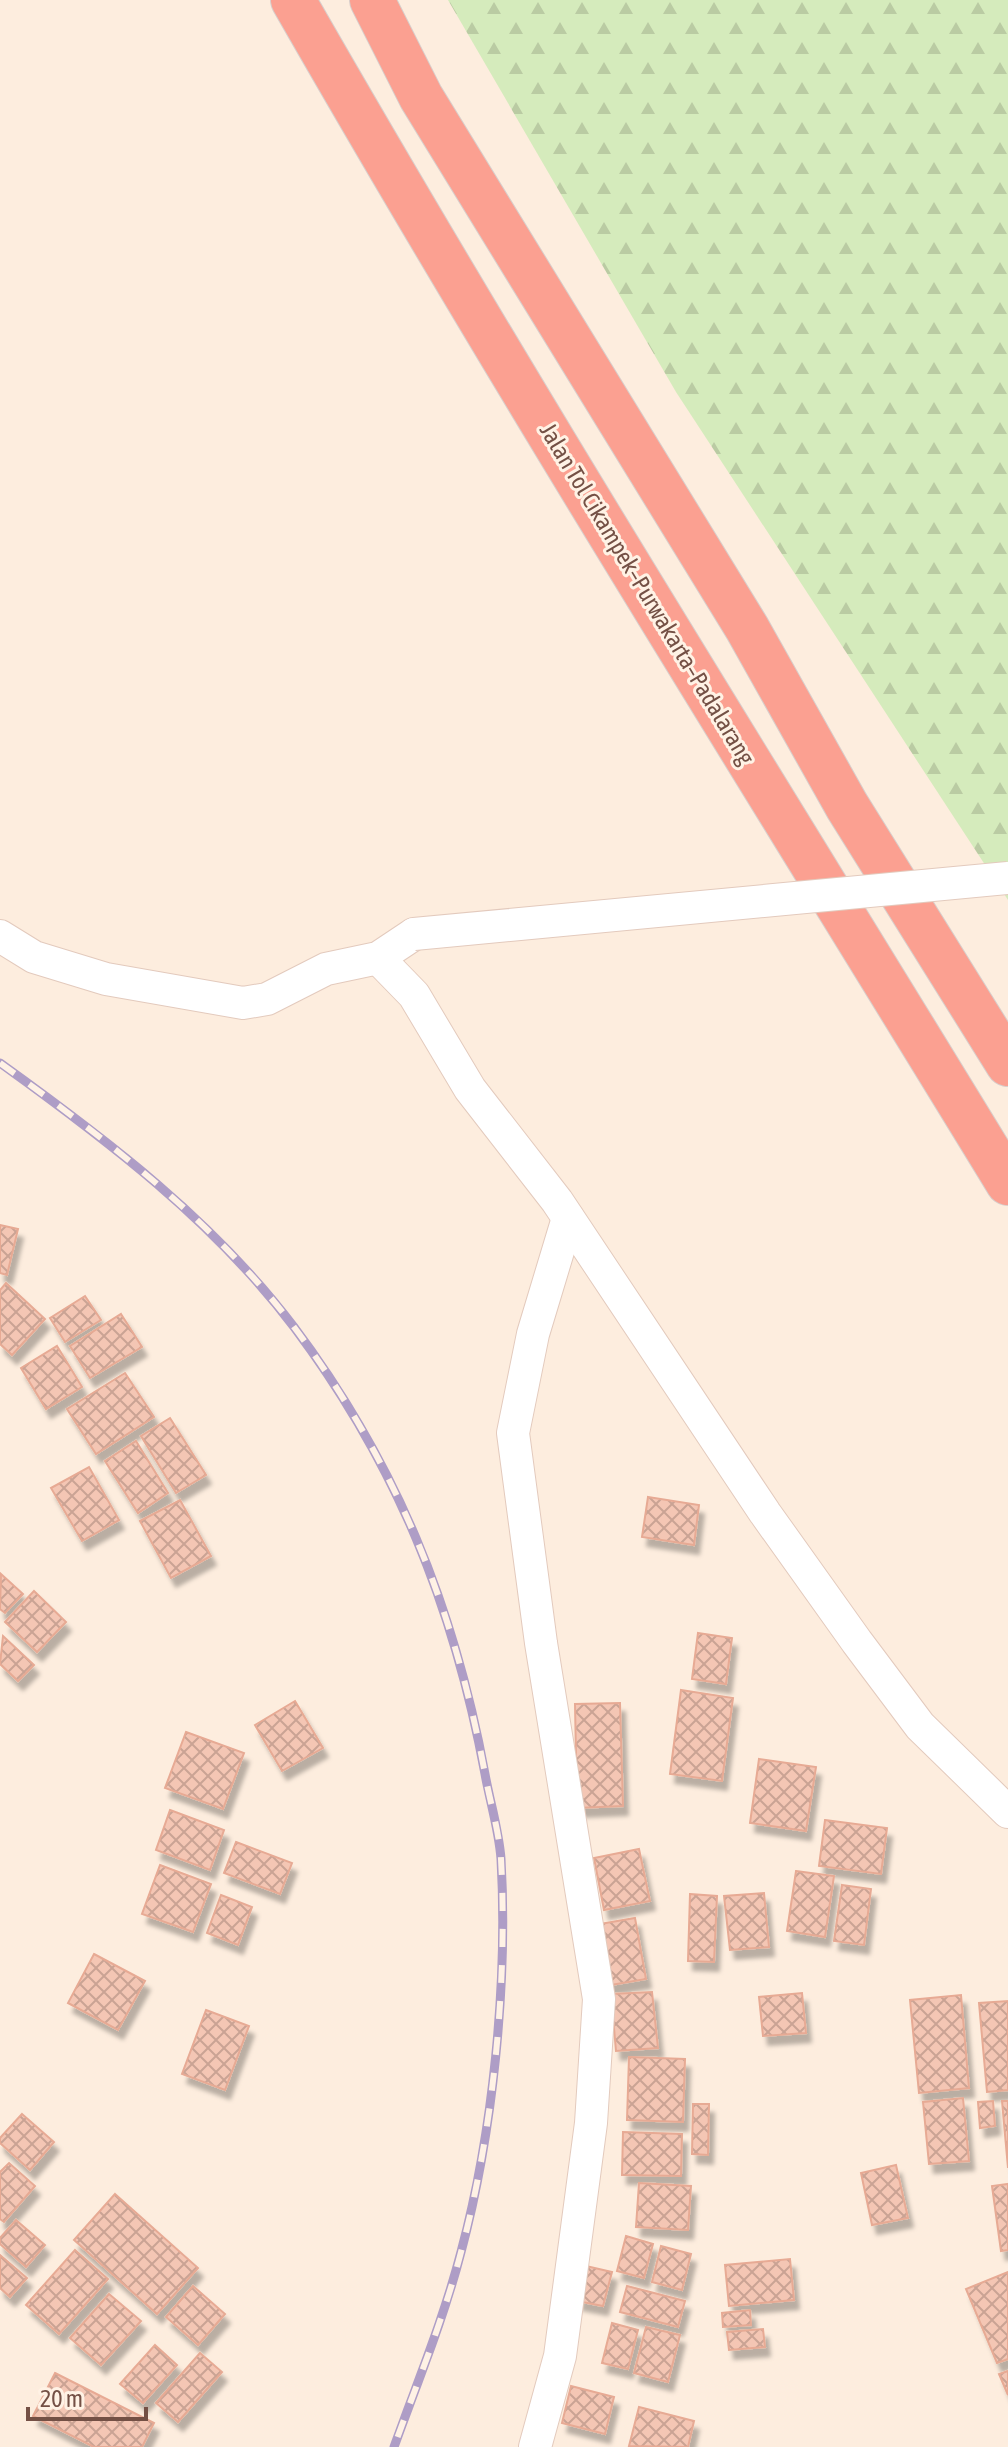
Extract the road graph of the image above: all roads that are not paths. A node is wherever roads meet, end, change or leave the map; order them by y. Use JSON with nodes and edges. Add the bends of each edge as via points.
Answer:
{"nodes":[{"id":1,"x":293,"y":0,"type":"edge"},
{"id":2,"x":372,"y":0,"type":"edge"},
{"id":3,"x":1008,"y":878,"type":"edge"},
{"id":4,"x":0,"y":936,"type":"edge"},
{"id":5,"x":378,"y":958,"type":"junction"},
{"id":6,"x":1008,"y":1064,"type":"edge"},
{"id":7,"x":1008,"y":1183,"type":"edge"},
{"id":8,"x":568,"y":1218,"type":"junction"},
{"id":9,"x":1008,"y":1812,"type":"edge"},
{"id":10,"x":535,"y":2447,"type":"edge"}],
"edges":[{"from":1,"to":7,"type":"highway","name":"Jalan Tol Cikampek–Purwakarta–Padalarang","via":[[544,426]]},
{"from":2,"to":6,"type":"highway","via":[[421,97]]},
{"from":3,"to":5,"type":"street","bridge":true,"via":[[414,934]]},
{"from":4,"to":5,"type":"street","via":[[34,957],[106,979],[231,1003],[267,999],[326,969]]},
{"from":5,"to":8,"type":"street","via":[[414,995],[470,1089]]},
{"from":8,"to":9,"type":"street","via":[[857,1642],[920,1726]]},
{"from":8,"to":10,"type":"street","via":[[533,1334],[513,1433],[599,1999],[591,2123],[560,2356]]}]}
